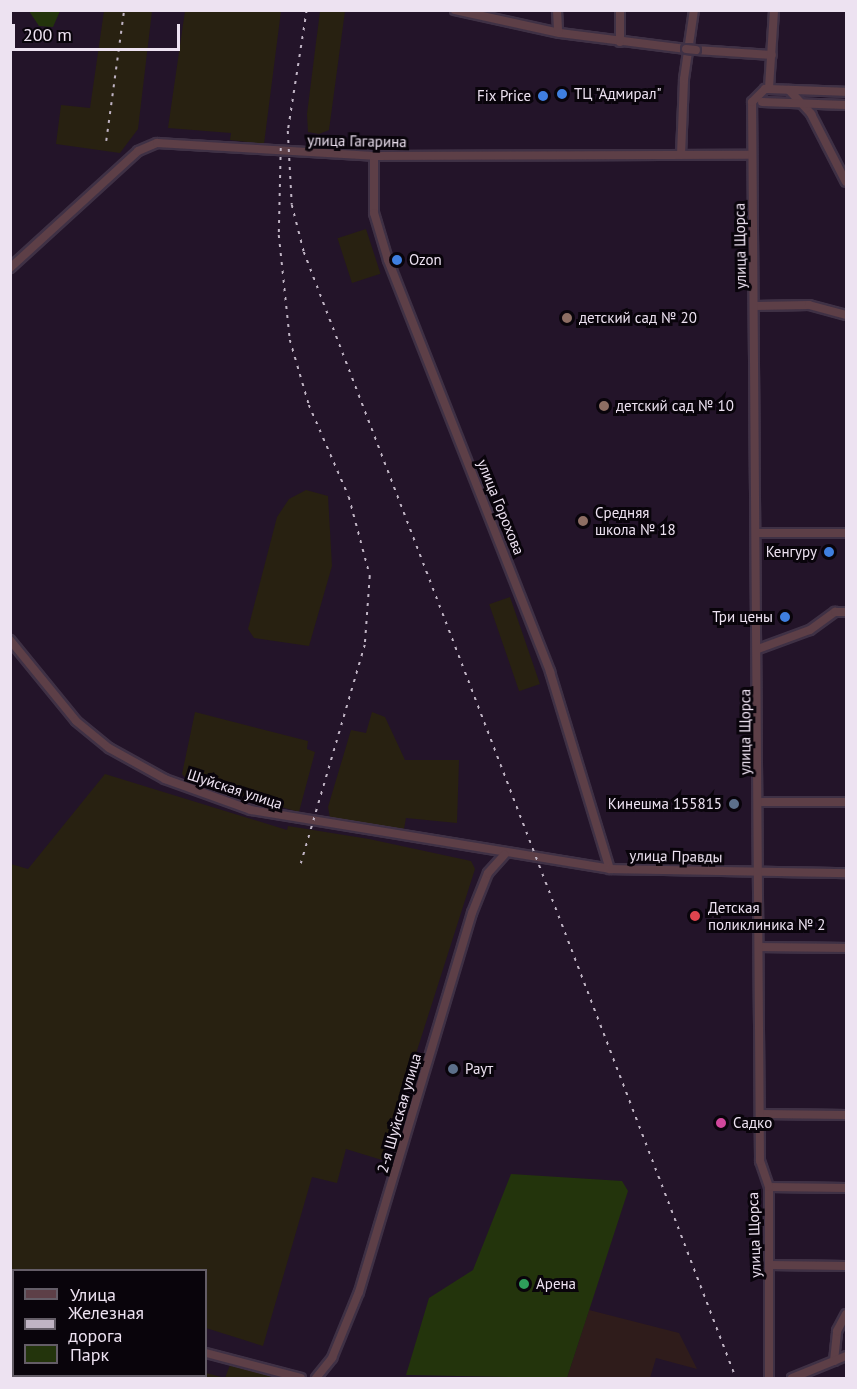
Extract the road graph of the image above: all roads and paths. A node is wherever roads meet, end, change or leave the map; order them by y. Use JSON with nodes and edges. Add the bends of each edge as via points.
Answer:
{"nodes":[{"id":1,"x":455,"y":10,"type":"edge"},
{"id":2,"x":502,"y":10,"type":"edge"},
{"id":3,"x":557,"y":10,"type":"edge"},
{"id":4,"x":620,"y":10,"type":"edge"},
{"id":5,"x":694,"y":10,"type":"edge"},
{"id":6,"x":774,"y":10,"type":"edge"},
{"id":7,"x":505,"y":21,"type":"junction"},
{"id":8,"x":558,"y":32,"type":"junction"},
{"id":9,"x":620,"y":42,"type":"junction"},
{"id":10,"x":772,"y":56,"type":"junction"},
{"id":11,"x":769,"y":88,"type":"junction"},
{"id":12,"x":789,"y":90,"type":"junction"},
{"id":13,"x":846,"y":92,"type":"edge"},
{"id":14,"x":762,"y":102,"type":"dead end"},
{"id":15,"x":801,"y":103,"type":"junction"},
{"id":16,"x":846,"y":105,"type":"edge"},
{"id":17,"x":681,"y":155,"type":"junction"},
{"id":18,"x":752,"y":155,"type":"junction"},
{"id":19,"x":374,"y":156,"type":"junction"},
{"id":20,"x":846,"y":182,"type":"edge"},
{"id":21,"x":10,"y":268,"type":"edge"},
{"id":22,"x":755,"y":306,"type":"junction"},
{"id":23,"x":846,"y":315,"type":"edge"},
{"id":24,"x":757,"y":532,"type":"junction"},
{"id":25,"x":846,"y":533,"type":"edge"},
{"id":26,"x":846,"y":612,"type":"edge"},
{"id":27,"x":10,"y":640,"type":"edge"},
{"id":28,"x":758,"y":649,"type":"junction"},
{"id":29,"x":759,"y":802,"type":"junction"},
{"id":30,"x":846,"y":802,"type":"edge"},
{"id":31,"x":506,"y":854,"type":"junction"},
{"id":32,"x":610,"y":869,"type":"junction"},
{"id":33,"x":759,"y":872,"type":"junction"},
{"id":34,"x":846,"y":873,"type":"edge"},
{"id":35,"x":760,"y":947,"type":"junction"},
{"id":36,"x":846,"y":948,"type":"edge"},
{"id":37,"x":761,"y":1114,"type":"junction"},
{"id":38,"x":846,"y":1115,"type":"edge"},
{"id":39,"x":769,"y":1187,"type":"junction"},
{"id":40,"x":846,"y":1188,"type":"edge"},
{"id":41,"x":770,"y":1265,"type":"junction"},
{"id":42,"x":846,"y":1266,"type":"edge"},
{"id":43,"x":846,"y":1314,"type":"edge"},
{"id":44,"x":207,"y":1353,"type":"edge"},
{"id":45,"x":846,"y":1356,"type":"edge"},
{"id":46,"x":834,"y":1361,"type":"junction"},
{"id":47,"x":301,"y":1378,"type":"edge"},
{"id":48,"x":316,"y":1378,"type":"edge"},
{"id":49,"x":769,"y":1378,"type":"edge"},
{"id":50,"x":792,"y":1378,"type":"edge"}],
"edges":[{"from":1,"to":7,"type":"street"},
{"from":2,"to":7,"type":"street"},
{"from":3,"to":8,"type":"street"},
{"from":4,"to":9,"type":"street"},
{"from":5,"to":17,"type":"street","via":[[684,80]]},
{"from":6,"to":10,"type":"street"},
{"from":7,"to":8,"type":"street"},
{"from":8,"to":9,"type":"street"},
{"from":9,"to":10,"type":"street"},
{"from":10,"to":11,"type":"street"},
{"from":11,"to":12,"type":"street"},
{"from":11,"to":18,"type":"street","name":"улица Щорса","via":[[755,93],[752,102]]},
{"from":12,"to":13,"type":"street"},
{"from":12,"to":15,"type":"street"},
{"from":14,"to":15,"type":"street"},
{"from":15,"to":16,"type":"street"},
{"from":15,"to":20,"type":"street"},
{"from":17,"to":18,"type":"street","name":"улица Гагарина"},
{"from":17,"to":19,"type":"street","name":"улица Гагарина"},
{"from":18,"to":22,"type":"street","name":"улица Щорса"},
{"from":19,"to":21,"type":"street","name":"улица Гагарина","via":[[257,151],[182,141],[146,146]]},
{"from":19,"to":32,"type":"street","name":"улица Горохова","via":[[374,213],[388,260],[550,672]]},
{"from":22,"to":23,"type":"street","via":[[810,305]]},
{"from":22,"to":24,"type":"street","name":"улица Щорса"},
{"from":24,"to":25,"type":"street"},
{"from":24,"to":28,"type":"street","name":"улица Щорса"},
{"from":26,"to":28,"type":"street","via":[[835,612],[810,630]]},
{"from":27,"to":31,"type":"street","name":"Шуйская улица","via":[[87,732],[165,779],[288,820]]},
{"from":28,"to":29,"type":"street","name":"улица Щорса"},
{"from":29,"to":30,"type":"street"},
{"from":29,"to":33,"type":"street","name":"улица Щорса"},
{"from":31,"to":32,"type":"street","name":"улица Правды"},
{"from":31,"to":48,"type":"street","name":"2-я Шуйская улица","via":[[488,873],[472,913],[356,1300],[332,1358]]},
{"from":32,"to":33,"type":"street","name":"улица Правды"},
{"from":33,"to":34,"type":"street","name":"улица Правды"},
{"from":33,"to":35,"type":"street","name":"улица Щорса"},
{"from":35,"to":36,"type":"street"},
{"from":35,"to":37,"type":"street","name":"улица Щорса"},
{"from":37,"to":38,"type":"street"},
{"from":37,"to":39,"type":"street","name":"улица Щорса","via":[[760,1171]]},
{"from":39,"to":40,"type":"street"},
{"from":39,"to":41,"type":"street","name":"улица Щорса"},
{"from":41,"to":42,"type":"street"},
{"from":41,"to":49,"type":"street","name":"улица Щорса"},
{"from":43,"to":46,"type":"street","via":[[837,1331]]},
{"from":44,"to":47,"type":"street"},
{"from":45,"to":46,"type":"street"},
{"from":46,"to":50,"type":"street"}]}
